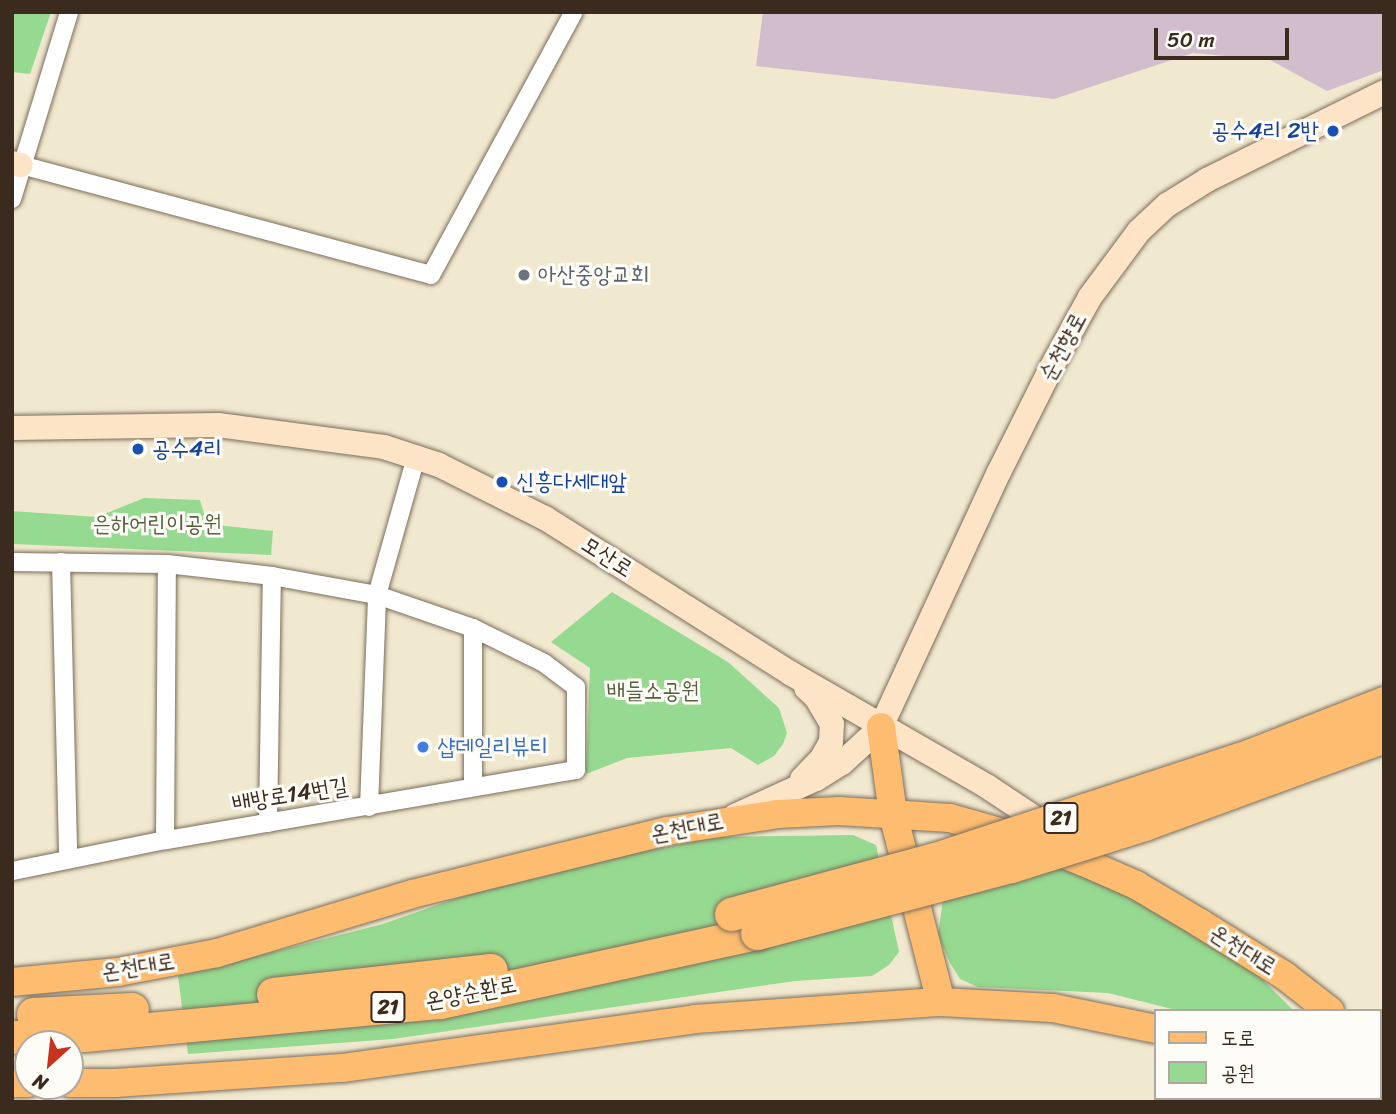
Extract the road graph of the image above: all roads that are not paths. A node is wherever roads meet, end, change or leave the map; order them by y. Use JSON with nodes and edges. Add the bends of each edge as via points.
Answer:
{"nodes":[{"id":1,"x":69,"y":12,"type":"edge"},
{"id":2,"x":574,"y":12,"type":"edge"},
{"id":3,"x":1384,"y":92,"type":"edge"},
{"id":4,"x":17,"y":164,"type":"edge"},
{"id":5,"x":12,"y":199,"type":"edge"},
{"id":6,"x":12,"y":428,"type":"edge"},
{"id":7,"x":416,"y":457,"type":"junction"},
{"id":8,"x":12,"y":562,"type":"edge"},
{"id":9,"x":61,"y":562,"type":"junction"},
{"id":10,"x":167,"y":564,"type":"junction"},
{"id":11,"x":272,"y":576,"type":"junction"},
{"id":12,"x":377,"y":595,"type":"junction"},
{"id":13,"x":473,"y":628,"type":"junction"},
{"id":14,"x":790,"y":673,"type":"junction"},
{"id":15,"x":1384,"y":703,"type":"edge"},
{"id":16,"x":881,"y":727,"type":"junction"},
{"id":17,"x":1384,"y":736,"type":"edge"},
{"id":18,"x":473,"y":787,"type":"junction"},
{"id":19,"x":781,"y":794,"type":"junction"},
{"id":20,"x":369,"y":807,"type":"junction"},
{"id":21,"x":893,"y":814,"type":"junction"},
{"id":22,"x":728,"y":820,"type":"junction"},
{"id":23,"x":268,"y":823,"type":"junction"},
{"id":24,"x":165,"y":840,"type":"junction"},
{"id":25,"x":68,"y":859,"type":"junction"},
{"id":26,"x":12,"y":870,"type":"edge"},
{"id":27,"x":1136,"y":885,"type":"junction"},
{"id":28,"x":744,"y":923,"type":"junction"},
{"id":29,"x":12,"y":982,"type":"edge"},
{"id":30,"x":941,"y":1002,"type":"junction"},
{"id":31,"x":1327,"y":1009,"type":"edge"},
{"id":32,"x":12,"y":1015,"type":"edge"},
{"id":33,"x":1154,"y":1029,"type":"edge"},
{"id":34,"x":12,"y":1037,"type":"edge"},
{"id":35,"x":84,"y":1083,"type":"edge"}],
"edges":[{"from":1,"to":4,"type":"street"},
{"from":2,"to":4,"type":"street","via":[[431,275]]},
{"from":3,"to":16,"type":"street","name":"순천향로","via":[[1167,205],[1114,261],[1090,297],[1016,438]]},
{"from":4,"to":5,"type":"street"},
{"from":6,"to":7,"type":"street","name":"모산로","via":[[218,425],[371,445]]},
{"from":7,"to":12,"type":"street"},
{"from":7,"to":14,"type":"street","name":"모산로","via":[[489,487],[545,518]]},
{"from":8,"to":9,"type":"street"},
{"from":9,"to":10,"type":"street"},
{"from":9,"to":25,"type":"street"},
{"from":10,"to":11,"type":"street"},
{"from":10,"to":24,"type":"street"},
{"from":11,"to":12,"type":"street"},
{"from":11,"to":23,"type":"street"},
{"from":12,"to":13,"type":"street"},
{"from":12,"to":20,"type":"street"},
{"from":13,"to":18,"type":"street"},
{"from":13,"to":18,"type":"street","name":"배방로14번길","via":[[544,663],[576,687],[576,770]]},
{"from":14,"to":16,"type":"street","name":"모산로"},
{"from":14,"to":19,"type":"street","via":[[816,697],[832,724],[831,742],[806,776]]},
{"from":15,"to":28,"type":"highway","number":"21","bridge":true,"via":[[1251,755]]},
{"from":16,"to":19,"type":"street","via":[[842,763]]},
{"from":16,"to":21,"type":"main road"},
{"from":16,"to":27,"type":"street","name":"모산로","via":[[988,787]]},
{"from":17,"to":28,"type":"highway","number":"21","bridge":true,"via":[[1144,824],[1011,866]]},
{"from":18,"to":20,"type":"street","name":"배방로14번길"},
{"from":19,"to":22,"type":"street"},
{"from":20,"to":23,"type":"street","name":"배방로14번길"},
{"from":21,"to":22,"type":"main road","name":"온천대로","via":[[839,811]]},
{"from":21,"to":27,"type":"main road","name":"온천대로","via":[[986,826]]},
{"from":21,"to":30,"type":"main road"},
{"from":22,"to":29,"type":"main road","name":"온천대로","via":[[426,891],[218,953],[118,972]]},
{"from":23,"to":24,"type":"street","name":"배방로14번길"},
{"from":24,"to":25,"type":"street","name":"배방로14번길"},
{"from":25,"to":26,"type":"street","name":"배방로14번길"},
{"from":27,"to":31,"type":"main road","name":"온천대로","via":[[1285,976]]},
{"from":28,"to":32,"type":"highway","name":"온양순환로","number":"21","via":[[583,956],[448,976],[126,1010]]},
{"from":28,"to":34,"type":"highway","name":"온양순환로","number":"21","via":[[440,1002],[84,1035]]},
{"from":30,"to":33,"type":"main road","via":[[1053,1008]]},
{"from":30,"to":35,"type":"main road","via":[[695,1019],[343,1068]]}]}
